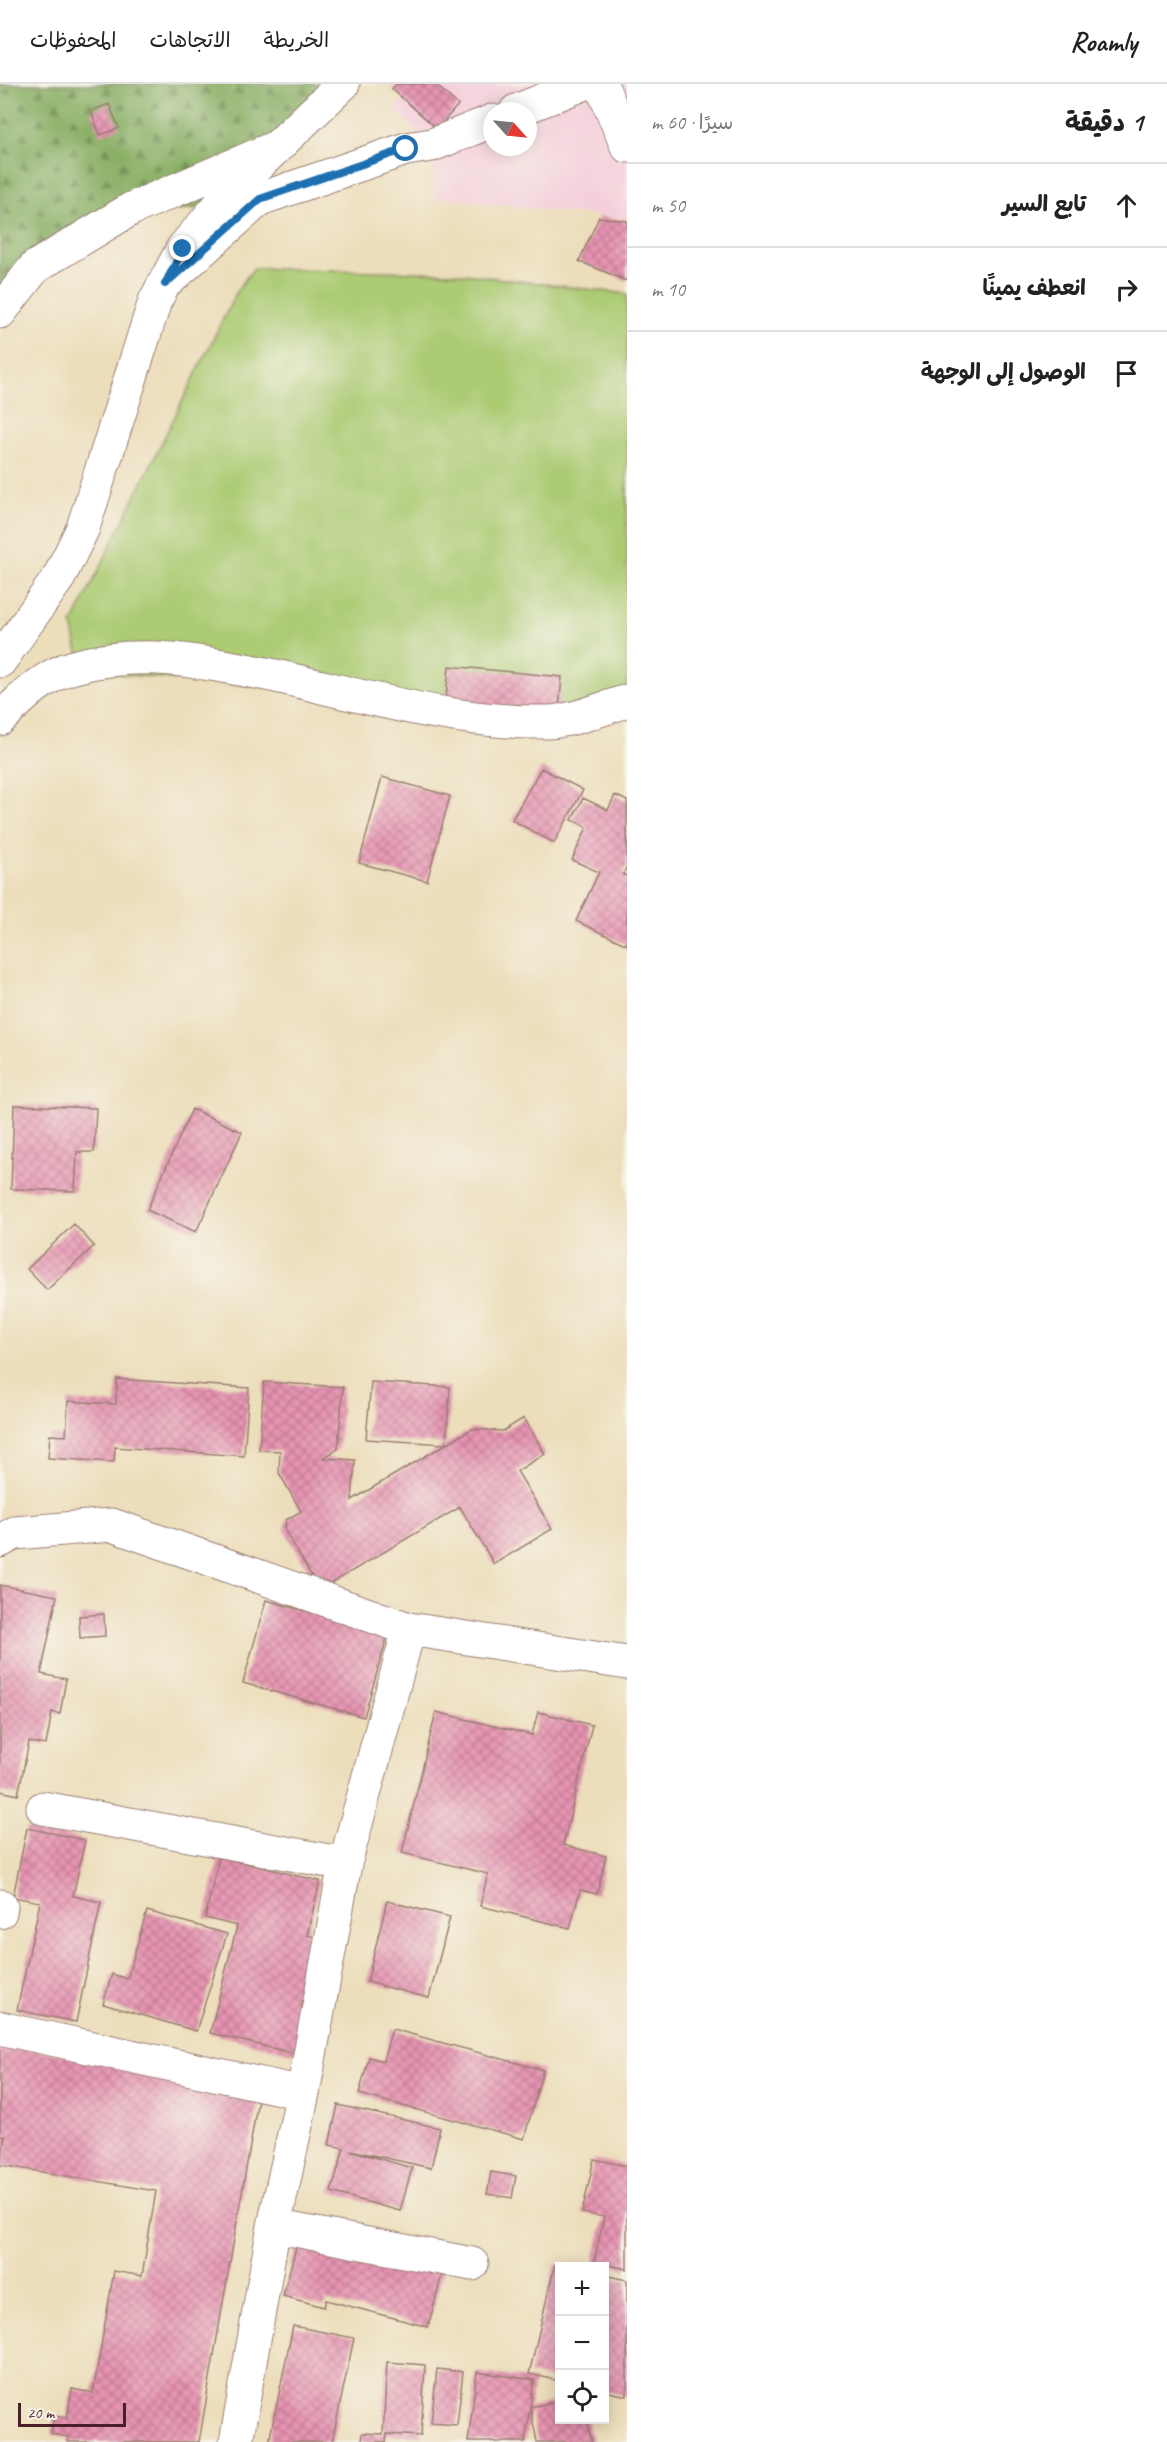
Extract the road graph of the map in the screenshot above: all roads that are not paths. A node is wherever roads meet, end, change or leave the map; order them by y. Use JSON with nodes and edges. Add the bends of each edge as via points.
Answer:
{"nodes":[{"id":1,"x":343,"y":84,"type":"edge"},
{"id":2,"x":584,"y":84,"type":"edge"},
{"id":3,"x":601,"y":84,"type":"edge"},
{"id":4,"x":537,"y":103,"type":"edge"},
{"id":5,"x":483,"y":125,"type":"edge"},
{"id":6,"x":627,"y":146,"type":"edge"},
{"id":7,"x":274,"y":148,"type":"junction"},
{"id":8,"x":165,"y":284,"type":"junction"},
{"id":9,"x":0,"y":312,"type":"edge"},
{"id":10,"x":0,"y":661,"type":"edge"},
{"id":11,"x":627,"y":701,"type":"edge"},
{"id":12,"x":0,"y":719,"type":"edge"},
{"id":13,"x":0,"y":1541,"type":"edge"},
{"id":14,"x":409,"y":1629,"type":"junction"},
{"id":15,"x":627,"y":1663,"type":"edge"},
{"id":16,"x":43,"y":1808,"type":"dead end"},
{"id":17,"x":345,"y":1864,"type":"junction"},
{"id":18,"x":0,"y":2028,"type":"edge"},
{"id":19,"x":303,"y":2093,"type":"junction"},
{"id":20,"x":274,"y":2226,"type":"junction"},
{"id":21,"x":472,"y":2264,"type":"dead end"},
{"id":22,"x":237,"y":2442,"type":"edge"}],
"edges":[{"from":1,"to":7,"type":"street"},
{"from":2,"to":4,"type":"street"},
{"from":3,"to":6,"type":"street"},
{"from":5,"to":8,"type":"street","via":[[432,145],[406,149],[260,199]]},
{"from":7,"to":8,"type":"street","via":[[183,249]]},
{"from":7,"to":9,"type":"street","via":[[131,209],[35,267]]},
{"from":8,"to":10,"type":"street","via":[[155,301],[83,528],[59,577]]},
{"from":11,"to":12,"type":"street","via":[[550,722],[510,720],[442,712],[197,660],[128,657],[72,667],[37,685]]},
{"from":13,"to":14,"type":"street","via":[[15,1533],[112,1525]]},
{"from":14,"to":15,"type":"street"},
{"from":14,"to":17,"type":"street"},
{"from":16,"to":17,"type":"street"},
{"from":17,"to":19,"type":"street"},
{"from":18,"to":19,"type":"street"},
{"from":19,"to":20,"type":"street"},
{"from":20,"to":21,"type":"street"},
{"from":20,"to":22,"type":"street"}]}
